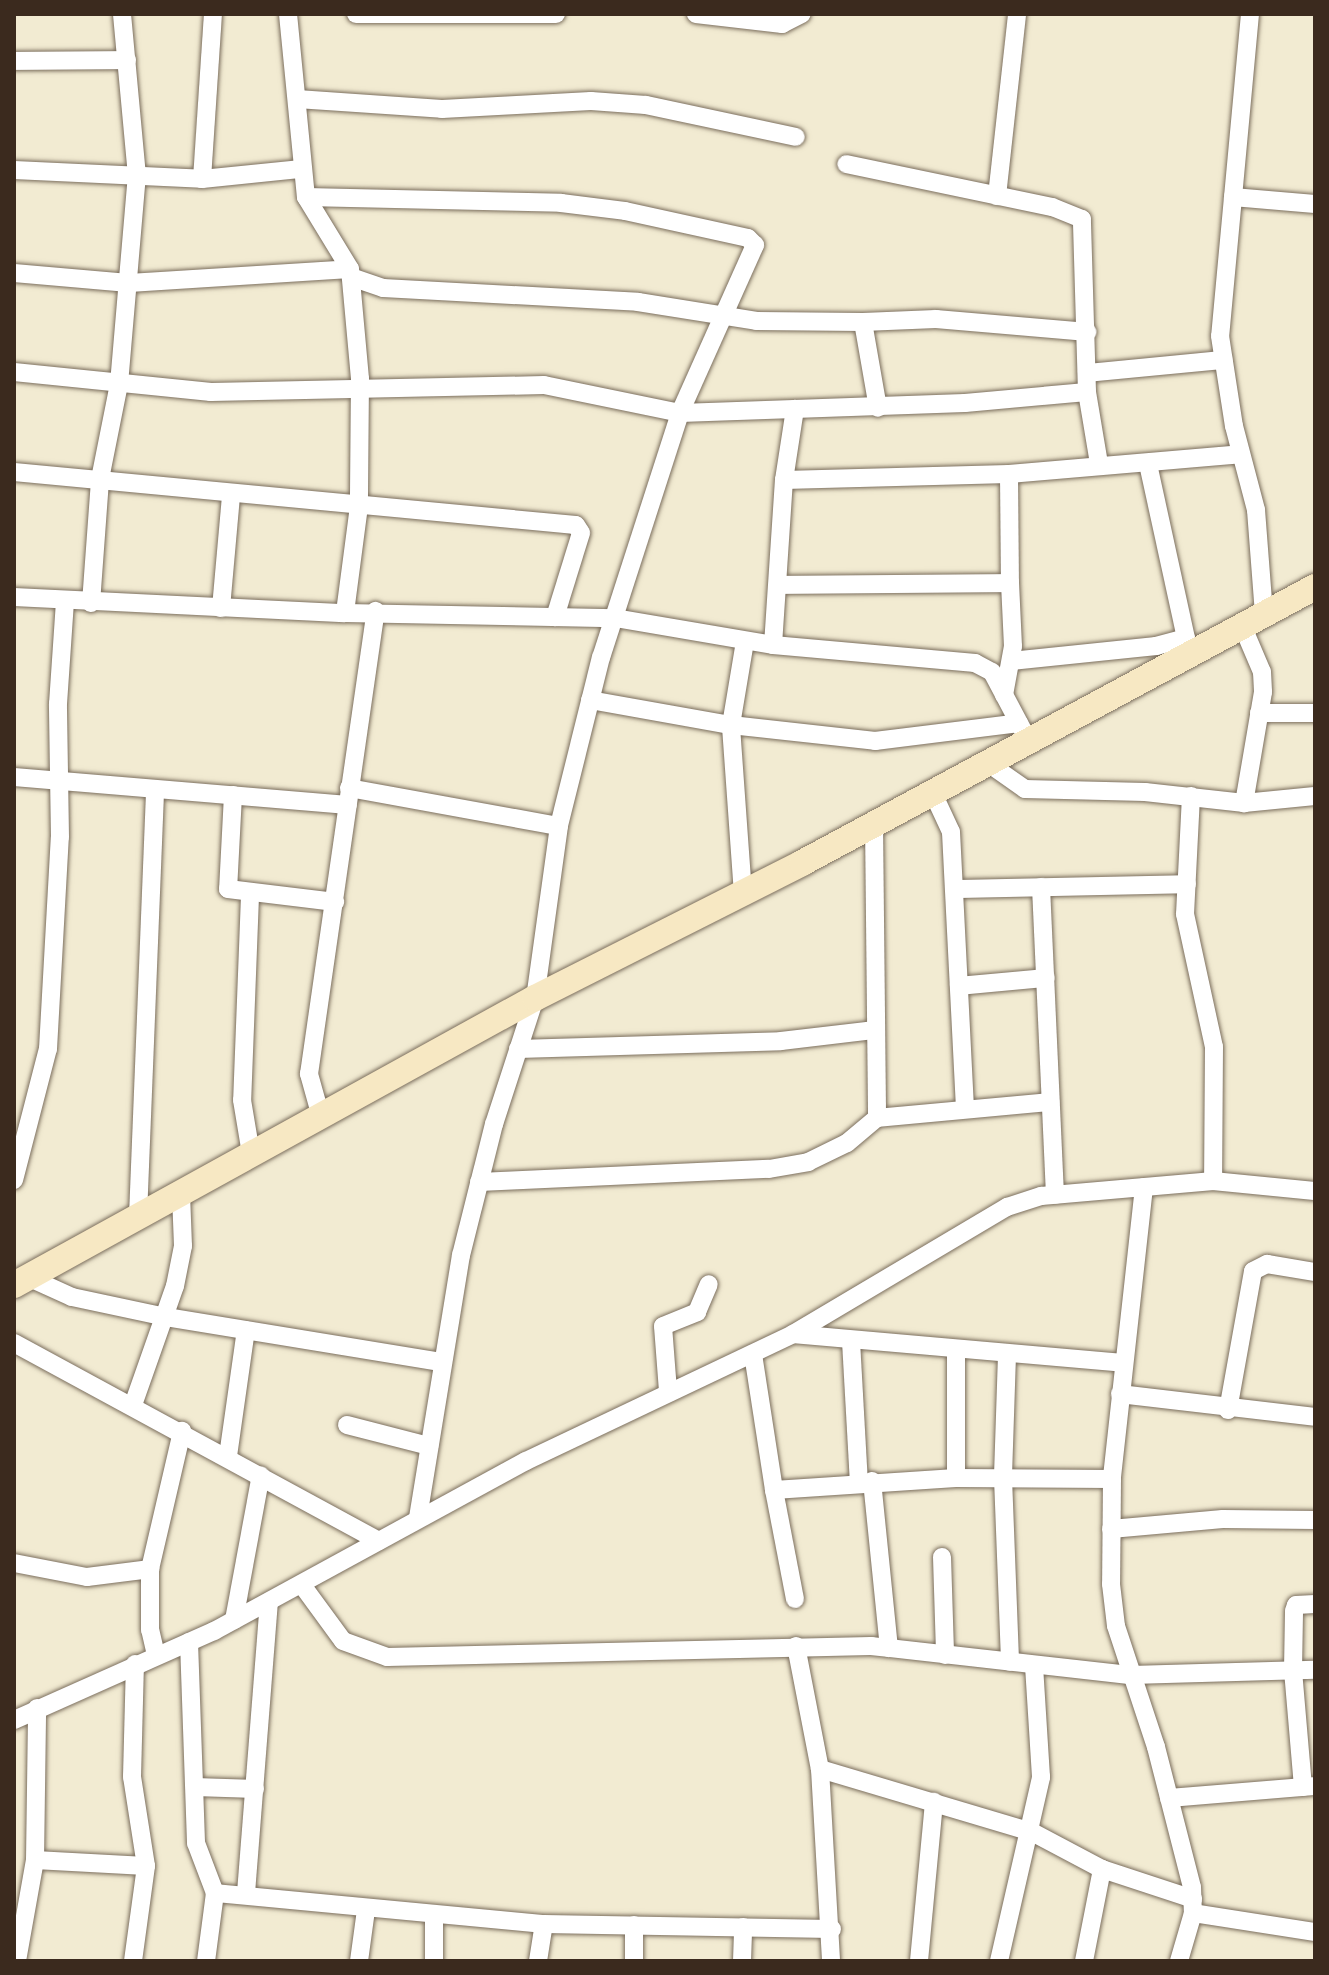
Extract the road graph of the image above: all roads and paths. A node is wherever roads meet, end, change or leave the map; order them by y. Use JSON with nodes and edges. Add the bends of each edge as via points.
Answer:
{"nodes":[{"id":1,"x":122,"y":14,"type":"edge"},
{"id":2,"x":213,"y":14,"type":"edge"},
{"id":3,"x":288,"y":14,"type":"edge"},
{"id":4,"x":356,"y":14,"type":"edge"},
{"id":5,"x":556,"y":14,"type":"edge"},
{"id":6,"x":696,"y":14,"type":"edge"},
{"id":7,"x":802,"y":14,"type":"edge"},
{"id":8,"x":1017,"y":14,"type":"edge"},
{"id":9,"x":1250,"y":14,"type":"edge"},
{"id":10,"x":127,"y":60,"type":"junction"},
{"id":11,"x":14,"y":61,"type":"edge"},
{"id":12,"x":297,"y":99,"type":"junction"},
{"id":13,"x":796,"y":137,"type":"dead end"},
{"id":14,"x":846,"y":164,"type":"dead end"},
{"id":15,"x":301,"y":169,"type":"junction"},
{"id":16,"x":14,"y":170,"type":"edge"},
{"id":17,"x":137,"y":176,"type":"junction"},
{"id":18,"x":202,"y":179,"type":"junction"},
{"id":19,"x":997,"y":196,"type":"junction"},
{"id":20,"x":306,"y":197,"type":"junction"},
{"id":21,"x":1233,"y":197,"type":"junction"},
{"id":22,"x":1315,"y":204,"type":"edge"},
{"id":23,"x":14,"y":273,"type":"edge"},
{"id":24,"x":350,"y":273,"type":"junction"},
{"id":25,"x":129,"y":283,"type":"junction"},
{"id":26,"x":720,"y":318,"type":"junction"},
{"id":27,"x":863,"y":322,"type":"junction"},
{"id":28,"x":1087,"y":332,"type":"junction"},
{"id":29,"x":1223,"y":360,"type":"junction"},
{"id":30,"x":14,"y":372,"type":"edge"},
{"id":31,"x":1087,"y":383,"type":"junction"},
{"id":32,"x":119,"y":384,"type":"junction"},
{"id":33,"x":360,"y":389,"type":"junction"},
{"id":34,"x":878,"y":408,"type":"junction"},
{"id":35,"x":795,"y":409,"type":"junction"},
{"id":36,"x":680,"y":413,"type":"junction"},
{"id":37,"x":1240,"y":454,"type":"junction"},
{"id":38,"x":1099,"y":464,"type":"junction"},
{"id":39,"x":1148,"y":464,"type":"junction"},
{"id":40,"x":14,"y":472,"type":"edge"},
{"id":41,"x":1009,"y":474,"type":"junction"},
{"id":42,"x":100,"y":479,"type":"junction"},
{"id":43,"x":784,"y":480,"type":"junction"},
{"id":44,"x":231,"y":496,"type":"junction"},
{"id":45,"x":359,"y":506,"type":"junction"},
{"id":46,"x":1010,"y":583,"type":"junction"},
{"id":47,"x":778,"y":585,"type":"junction"},
{"id":48,"x":1315,"y":587,"type":"edge"},
{"id":49,"x":14,"y":597,"type":"edge"},
{"id":50,"x":65,"y":601,"type":"junction"},
{"id":51,"x":91,"y":603,"type":"junction"},
{"id":52,"x":221,"y":608,"type":"junction"},
{"id":53,"x":376,"y":611,"type":"junction"},
{"id":54,"x":345,"y":613,"type":"junction"},
{"id":55,"x":555,"y":617,"type":"junction"},
{"id":56,"x":615,"y":618,"type":"junction"},
{"id":57,"x":1253,"y":619,"type":"junction"},
{"id":58,"x":745,"y":641,"type":"junction"},
{"id":59,"x":773,"y":645,"type":"junction"},
{"id":60,"x":1188,"y":645,"type":"junction"},
{"id":61,"x":1011,"y":661,"type":"junction"},
{"id":62,"x":1004,"y":695,"type":"junction"},
{"id":63,"x":590,"y":700,"type":"junction"},
{"id":64,"x":1259,"y":713,"type":"junction"},
{"id":65,"x":1315,"y":713,"type":"edge"},
{"id":66,"x":731,"y":725,"type":"junction"},
{"id":67,"x":1023,"y":730,"type":"junction"},
{"id":68,"x":985,"y":761,"type":"junction"},
{"id":69,"x":14,"y":777,"type":"edge"},
{"id":70,"x":59,"y":780,"type":"junction"},
{"id":71,"x":155,"y":789,"type":"junction"},
{"id":72,"x":932,"y":791,"type":"junction"},
{"id":73,"x":233,"y":795,"type":"junction"},
{"id":74,"x":1191,"y":796,"type":"junction"},
{"id":75,"x":1315,"y":796,"type":"edge"},
{"id":76,"x":349,"y":797,"type":"junction"},
{"id":77,"x":1244,"y":803,"type":"junction"},
{"id":78,"x":874,"y":823,"type":"junction"},
{"id":79,"x":559,"y":826,"type":"junction"},
{"id":80,"x":1187,"y":884,"type":"junction"},
{"id":81,"x":1041,"y":887,"type":"junction"},
{"id":82,"x":956,"y":889,"type":"junction"},
{"id":83,"x":743,"y":894,"type":"junction"},
{"id":84,"x":250,"y":896,"type":"junction"},
{"id":85,"x":335,"y":902,"type":"junction"},
{"id":86,"x":1046,"y":978,"type":"junction"},
{"id":87,"x":959,"y":986,"type":"junction"},
{"id":88,"x":535,"y":998,"type":"junction"},
{"id":89,"x":875,"y":1030,"type":"junction"},
{"id":90,"x":518,"y":1049,"type":"junction"},
{"id":91,"x":1050,"y":1102,"type":"junction"},
{"id":92,"x":965,"y":1108,"type":"junction"},
{"id":93,"x":321,"y":1117,"type":"junction"},
{"id":94,"x":877,"y":1118,"type":"junction"},
{"id":95,"x":251,"y":1154,"type":"junction"},
{"id":96,"x":14,"y":1180,"type":"edge"},
{"id":97,"x":1213,"y":1181,"type":"junction"},
{"id":98,"x":479,"y":1182,"type":"junction"},
{"id":99,"x":1144,"y":1187,"type":"junction"},
{"id":100,"x":1315,"y":1191,"type":"edge"},
{"id":101,"x":181,"y":1194,"type":"junction"},
{"id":102,"x":1055,"y":1195,"type":"junction"},
{"id":103,"x":138,"y":1216,"type":"junction"},
{"id":104,"x":1315,"y":1272,"type":"edge"},
{"id":105,"x":22,"y":1282,"type":"edge"},
{"id":106,"x":709,"y":1284,"type":"dead end"},
{"id":107,"x":166,"y":1317,"type":"junction"},
{"id":108,"x":246,"y":1330,"type":"junction"},
{"id":109,"x":793,"y":1334,"type":"junction"},
{"id":110,"x":851,"y":1341,"type":"junction"},
{"id":111,"x":14,"y":1343,"type":"edge"},
{"id":112,"x":956,"y":1349,"type":"junction"},
{"id":113,"x":753,"y":1354,"type":"junction"},
{"id":114,"x":1007,"y":1355,"type":"junction"},
{"id":115,"x":442,"y":1362,"type":"junction"},
{"id":116,"x":1123,"y":1363,"type":"junction"},
{"id":117,"x":668,"y":1391,"type":"junction"},
{"id":118,"x":1120,"y":1394,"type":"junction"},
{"id":119,"x":133,"y":1405,"type":"junction"},
{"id":120,"x":1228,"y":1410,"type":"junction"},
{"id":121,"x":1315,"y":1417,"type":"edge"},
{"id":122,"x":347,"y":1425,"type":"dead end"},
{"id":123,"x":182,"y":1431,"type":"junction"},
{"id":124,"x":429,"y":1446,"type":"junction"},
{"id":125,"x":228,"y":1456,"type":"junction"},
{"id":126,"x":261,"y":1475,"type":"junction"},
{"id":127,"x":956,"y":1478,"type":"junction"},
{"id":128,"x":1003,"y":1478,"type":"junction"},
{"id":129,"x":1112,"y":1479,"type":"junction"},
{"id":130,"x":865,"y":1482,"type":"junction"},
{"id":131,"x":774,"y":1490,"type":"junction"},
{"id":132,"x":418,"y":1517,"type":"junction"},
{"id":133,"x":1315,"y":1520,"type":"edge"},
{"id":134,"x":1111,"y":1529,"type":"junction"},
{"id":135,"x":379,"y":1541,"type":"junction"},
{"id":136,"x":942,"y":1557,"type":"dead end"},
{"id":137,"x":14,"y":1563,"type":"edge"},
{"id":138,"x":150,"y":1569,"type":"junction"},
{"id":139,"x":302,"y":1585,"type":"junction"},
{"id":140,"x":795,"y":1599,"type":"dead end"},
{"id":141,"x":269,"y":1602,"type":"junction"},
{"id":142,"x":1315,"y":1604,"type":"edge"},
{"id":143,"x":234,"y":1620,"type":"junction"},
{"id":144,"x":189,"y":1642,"type":"junction"},
{"id":145,"x":796,"y":1646,"type":"junction"},
{"id":146,"x":889,"y":1648,"type":"junction"},
{"id":147,"x":156,"y":1655,"type":"junction"},
{"id":148,"x":945,"y":1655,"type":"junction"},
{"id":149,"x":1010,"y":1662,"type":"junction"},
{"id":150,"x":135,"y":1664,"type":"junction"},
{"id":151,"x":1034,"y":1665,"type":"junction"},
{"id":152,"x":1293,"y":1670,"type":"junction"},
{"id":153,"x":1315,"y":1670,"type":"edge"},
{"id":154,"x":1131,"y":1675,"type":"junction"},
{"id":155,"x":37,"y":1708,"type":"junction"},
{"id":156,"x":14,"y":1720,"type":"edge"},
{"id":157,"x":820,"y":1769,"type":"junction"},
{"id":158,"x":1309,"y":1786,"type":"edge"},
{"id":159,"x":196,"y":1787,"type":"junction"},
{"id":160,"x":255,"y":1789,"type":"junction"},
{"id":161,"x":1169,"y":1798,"type":"junction"},
{"id":162,"x":934,"y":1802,"type":"junction"},
{"id":163,"x":1032,"y":1832,"type":"junction"},
{"id":164,"x":35,"y":1860,"type":"junction"},
{"id":165,"x":146,"y":1866,"type":"junction"},
{"id":166,"x":1102,"y":1869,"type":"junction"},
{"id":167,"x":215,"y":1893,"type":"junction"},
{"id":168,"x":246,"y":1893,"type":"junction"},
{"id":169,"x":1193,"y":1906,"type":"junction"},
{"id":170,"x":366,"y":1910,"type":"junction"},
{"id":171,"x":434,"y":1915,"type":"junction"},
{"id":172,"x":544,"y":1924,"type":"junction"},
{"id":173,"x":634,"y":1925,"type":"junction"},
{"id":174,"x":743,"y":1927,"type":"junction"},
{"id":175,"x":832,"y":1929,"type":"junction"},
{"id":176,"x":1315,"y":1932,"type":"edge"},
{"id":177,"x":17,"y":1961,"type":"edge"},
{"id":178,"x":133,"y":1961,"type":"edge"},
{"id":179,"x":206,"y":1961,"type":"edge"},
{"id":180,"x":359,"y":1961,"type":"edge"},
{"id":181,"x":434,"y":1961,"type":"edge"},
{"id":182,"x":538,"y":1961,"type":"edge"},
{"id":183,"x":634,"y":1961,"type":"edge"},
{"id":184,"x":742,"y":1961,"type":"edge"},
{"id":185,"x":831,"y":1961,"type":"edge"},
{"id":186,"x":919,"y":1961,"type":"edge"},
{"id":187,"x":999,"y":1961,"type":"edge"},
{"id":188,"x":1084,"y":1961,"type":"edge"},
{"id":189,"x":1179,"y":1961,"type":"edge"}],
"edges":[{"from":1,"to":10,"type":"street"},
{"from":2,"to":18,"type":"street"},
{"from":3,"to":12,"type":"street"},
{"from":4,"to":5,"type":"street"},
{"from":6,"to":7,"type":"street","via":[[782,24]]},
{"from":8,"to":19,"type":"street"},
{"from":9,"to":21,"type":"street"},
{"from":10,"to":11,"type":"street"},
{"from":10,"to":17,"type":"street"},
{"from":12,"to":13,"type":"street","via":[[442,109],[591,101],[646,105]]},
{"from":12,"to":15,"type":"street"},
{"from":14,"to":19,"type":"street"},
{"from":15,"to":18,"type":"street"},
{"from":15,"to":20,"type":"street"},
{"from":16,"to":17,"type":"street"},
{"from":17,"to":18,"type":"street"},
{"from":17,"to":25,"type":"street"},
{"from":19,"to":28,"type":"street","via":[[1082,219]]},
{"from":20,"to":24,"type":"street"},
{"from":20,"to":26,"type":"street","via":[[561,203],[748,238],[754,241],[754,251]]},
{"from":21,"to":22,"type":"street"},
{"from":21,"to":29,"type":"street","via":[[1221,303]]},
{"from":23,"to":25,"type":"street"},
{"from":24,"to":25,"type":"street"},
{"from":24,"to":26,"type":"street","via":[[383,288],[623,300]]},
{"from":24,"to":33,"type":"street"},
{"from":25,"to":32,"type":"street"},
{"from":26,"to":27,"type":"street"},
{"from":26,"to":36,"type":"street"},
{"from":27,"to":28,"type":"street","via":[[936,319]]},
{"from":27,"to":34,"type":"street"},
{"from":28,"to":31,"type":"street"},
{"from":29,"to":31,"type":"street"},
{"from":29,"to":37,"type":"street"},
{"from":30,"to":32,"type":"street"},
{"from":31,"to":34,"type":"street"},
{"from":31,"to":38,"type":"street"},
{"from":32,"to":33,"type":"street","via":[[211,392]]},
{"from":32,"to":42,"type":"street"},
{"from":33,"to":36,"type":"street","via":[[570,386]]},
{"from":33,"to":45,"type":"street"},
{"from":34,"to":35,"type":"street"},
{"from":35,"to":36,"type":"street"},
{"from":35,"to":43,"type":"street"},
{"from":36,"to":56,"type":"street"},
{"from":37,"to":39,"type":"street"},
{"from":37,"to":57,"type":"street","via":[[1256,510]]},
{"from":38,"to":39,"type":"street"},
{"from":38,"to":41,"type":"street"},
{"from":39,"to":60,"type":"street"},
{"from":40,"to":42,"type":"street"},
{"from":41,"to":43,"type":"street"},
{"from":41,"to":46,"type":"street"},
{"from":42,"to":44,"type":"street"},
{"from":42,"to":51,"type":"street"},
{"from":43,"to":47,"type":"street"},
{"from":44,"to":45,"type":"street"},
{"from":44,"to":52,"type":"street"},
{"from":45,"to":54,"type":"street"},
{"from":45,"to":55,"type":"street","via":[[576,525],[581,533]]},
{"from":46,"to":47,"type":"street"},
{"from":46,"to":61,"type":"street"},
{"from":47,"to":59,"type":"street"},
{"from":48,"to":57,"type":"street"},
{"from":49,"to":50,"type":"street"},
{"from":50,"to":51,"type":"street"},
{"from":50,"to":70,"type":"street"},
{"from":51,"to":52,"type":"street"},
{"from":52,"to":54,"type":"street"},
{"from":53,"to":54,"type":"street"},
{"from":53,"to":55,"type":"street"},
{"from":53,"to":76,"type":"street"},
{"from":55,"to":56,"type":"street"},
{"from":56,"to":58,"type":"street"},
{"from":56,"to":63,"type":"street"},
{"from":57,"to":60,"type":"street"},
{"from":57,"to":64,"type":"street","via":[[1262,672]]},
{"from":58,"to":59,"type":"street"},
{"from":58,"to":66,"type":"street"},
{"from":59,"to":62,"type":"street","via":[[975,663],[992,672]]},
{"from":60,"to":61,"type":"street"},
{"from":60,"to":67,"type":"street"},
{"from":61,"to":62,"type":"street"},
{"from":62,"to":67,"type":"street"},
{"from":63,"to":66,"type":"street"},
{"from":63,"to":79,"type":"street"},
{"from":64,"to":65,"type":"street"},
{"from":64,"to":77,"type":"street"},
{"from":66,"to":67,"type":"street","via":[[875,741]]},
{"from":66,"to":83,"type":"street"},
{"from":67,"to":68,"type":"street"},
{"from":68,"to":72,"type":"street"},
{"from":68,"to":74,"type":"street","via":[[1025,789]]},
{"from":69,"to":70,"type":"street"},
{"from":70,"to":71,"type":"street"},
{"from":70,"to":96,"type":"street","via":[[48,1049]]},
{"from":71,"to":73,"type":"street"},
{"from":71,"to":103,"type":"street"},
{"from":72,"to":78,"type":"street"},
{"from":72,"to":82,"type":"street","via":[[949,821]]},
{"from":73,"to":76,"type":"street"},
{"from":73,"to":84,"type":"street","via":[[227,885]]},
{"from":74,"to":77,"type":"street"},
{"from":74,"to":80,"type":"street"},
{"from":75,"to":77,"type":"street"},
{"from":76,"to":79,"type":"street"},
{"from":76,"to":85,"type":"street"},
{"from":78,"to":83,"type":"street"},
{"from":78,"to":89,"type":"street"},
{"from":79,"to":88,"type":"street"},
{"from":80,"to":81,"type":"street"},
{"from":80,"to":97,"type":"street","via":[[1189,950],[1214,1047]]},
{"from":81,"to":82,"type":"street"},
{"from":81,"to":86,"type":"street"},
{"from":82,"to":87,"type":"street"},
{"from":83,"to":88,"type":"street"},
{"from":84,"to":85,"type":"street"},
{"from":84,"to":95,"type":"street","via":[[242,1100]]},
{"from":85,"to":93,"type":"street","via":[[309,1074]]},
{"from":86,"to":87,"type":"street"},
{"from":86,"to":91,"type":"street"},
{"from":87,"to":92,"type":"street"},
{"from":88,"to":90,"type":"street"},
{"from":88,"to":93,"type":"street"},
{"from":89,"to":90,"type":"street","via":[[781,1041]]},
{"from":89,"to":94,"type":"street"},
{"from":90,"to":98,"type":"street"},
{"from":91,"to":92,"type":"street"},
{"from":91,"to":102,"type":"street"},
{"from":92,"to":94,"type":"street"},
{"from":93,"to":95,"type":"street"},
{"from":94,"to":98,"type":"street","via":[[847,1143],[808,1162],[769,1169]]},
{"from":95,"to":101,"type":"street"},
{"from":97,"to":99,"type":"street"},
{"from":97,"to":100,"type":"street"},
{"from":98,"to":115,"type":"street"},
{"from":99,"to":102,"type":"street"},
{"from":99,"to":116,"type":"street"},
{"from":101,"to":103,"type":"street"},
{"from":101,"to":107,"type":"street","via":[[183,1246]]},
{"from":102,"to":109,"type":"street","via":[[1007,1207]]},
{"from":103,"to":105,"type":"street"},
{"from":104,"to":120,"type":"street","via":[[1267,1264],[1253,1271]]},
{"from":105,"to":107,"type":"street"},
{"from":106,"to":117,"type":"street","via":[[697,1312],[663,1326]]},
{"from":107,"to":108,"type":"street"},
{"from":107,"to":119,"type":"street"},
{"from":108,"to":115,"type":"street"},
{"from":108,"to":125,"type":"street"},
{"from":109,"to":110,"type":"street"},
{"from":109,"to":113,"type":"street"},
{"from":110,"to":112,"type":"street"},
{"from":110,"to":130,"type":"street"},
{"from":111,"to":119,"type":"street"},
{"from":112,"to":114,"type":"street"},
{"from":112,"to":127,"type":"street"},
{"from":113,"to":117,"type":"street"},
{"from":113,"to":131,"type":"street"},
{"from":114,"to":116,"type":"street"},
{"from":114,"to":128,"type":"street"},
{"from":115,"to":124,"type":"street"},
{"from":116,"to":118,"type":"street"},
{"from":117,"to":132,"type":"street"},
{"from":118,"to":120,"type":"street"},
{"from":118,"to":129,"type":"street"},
{"from":119,"to":123,"type":"street"},
{"from":120,"to":121,"type":"street"},
{"from":122,"to":124,"type":"street"},
{"from":123,"to":125,"type":"street"},
{"from":123,"to":138,"type":"street"},
{"from":124,"to":132,"type":"street"},
{"from":125,"to":126,"type":"street"},
{"from":126,"to":135,"type":"street"},
{"from":126,"to":143,"type":"street"},
{"from":127,"to":128,"type":"street"},
{"from":127,"to":130,"type":"street"},
{"from":128,"to":129,"type":"street"},
{"from":128,"to":149,"type":"street"},
{"from":129,"to":134,"type":"street"},
{"from":130,"to":131,"type":"street"},
{"from":130,"to":146,"type":"street"},
{"from":131,"to":140,"type":"street"},
{"from":132,"to":135,"type":"street"},
{"from":133,"to":134,"type":"street","via":[[1223,1519]]},
{"from":134,"to":154,"type":"street","via":[[1114,1612]]},
{"from":135,"to":139,"type":"street"},
{"from":136,"to":148,"type":"street"},
{"from":137,"to":138,"type":"street","via":[[87,1577]]},
{"from":138,"to":147,"type":"street","via":[[150,1630]]},
{"from":139,"to":141,"type":"street"},
{"from":139,"to":145,"type":"street","via":[[343,1641],[387,1657]]},
{"from":141,"to":143,"type":"street"},
{"from":141,"to":160,"type":"street"},
{"from":142,"to":152,"type":"street","via":[[1296,1605],[1294,1611]]},
{"from":143,"to":144,"type":"street"},
{"from":144,"to":147,"type":"street"},
{"from":144,"to":159,"type":"street"},
{"from":145,"to":146,"type":"street"},
{"from":145,"to":157,"type":"street"},
{"from":146,"to":148,"type":"street"},
{"from":147,"to":150,"type":"street"},
{"from":148,"to":149,"type":"street"},
{"from":149,"to":151,"type":"street"},
{"from":150,"to":155,"type":"street"},
{"from":150,"to":165,"type":"street","via":[[132,1777]]},
{"from":151,"to":154,"type":"street"},
{"from":151,"to":163,"type":"street","via":[[1041,1777]]},
{"from":152,"to":153,"type":"street"},
{"from":152,"to":154,"type":"street"},
{"from":152,"to":158,"type":"street"},
{"from":154,"to":161,"type":"street"},
{"from":155,"to":156,"type":"street"},
{"from":155,"to":164,"type":"street"},
{"from":157,"to":162,"type":"street"},
{"from":157,"to":175,"type":"street"},
{"from":158,"to":161,"type":"street"},
{"from":159,"to":160,"type":"street"},
{"from":159,"to":167,"type":"street","via":[[199,1862]]},
{"from":160,"to":168,"type":"street"},
{"from":161,"to":169,"type":"street"},
{"from":162,"to":163,"type":"street"},
{"from":162,"to":186,"type":"street"},
{"from":163,"to":166,"type":"street"},
{"from":163,"to":187,"type":"street"},
{"from":164,"to":165,"type":"street"},
{"from":164,"to":177,"type":"street"},
{"from":165,"to":178,"type":"street"},
{"from":166,"to":169,"type":"street"},
{"from":166,"to":188,"type":"street"},
{"from":167,"to":168,"type":"street"},
{"from":167,"to":179,"type":"street"},
{"from":168,"to":170,"type":"street"},
{"from":169,"to":176,"type":"street"},
{"from":169,"to":189,"type":"street"},
{"from":170,"to":171,"type":"street"},
{"from":170,"to":180,"type":"street"},
{"from":171,"to":172,"type":"street"},
{"from":171,"to":181,"type":"street"},
{"from":172,"to":173,"type":"street"},
{"from":172,"to":182,"type":"street"},
{"from":173,"to":174,"type":"street"},
{"from":173,"to":183,"type":"street"},
{"from":174,"to":175,"type":"street"},
{"from":174,"to":184,"type":"street"},
{"from":175,"to":185,"type":"street"}]}
